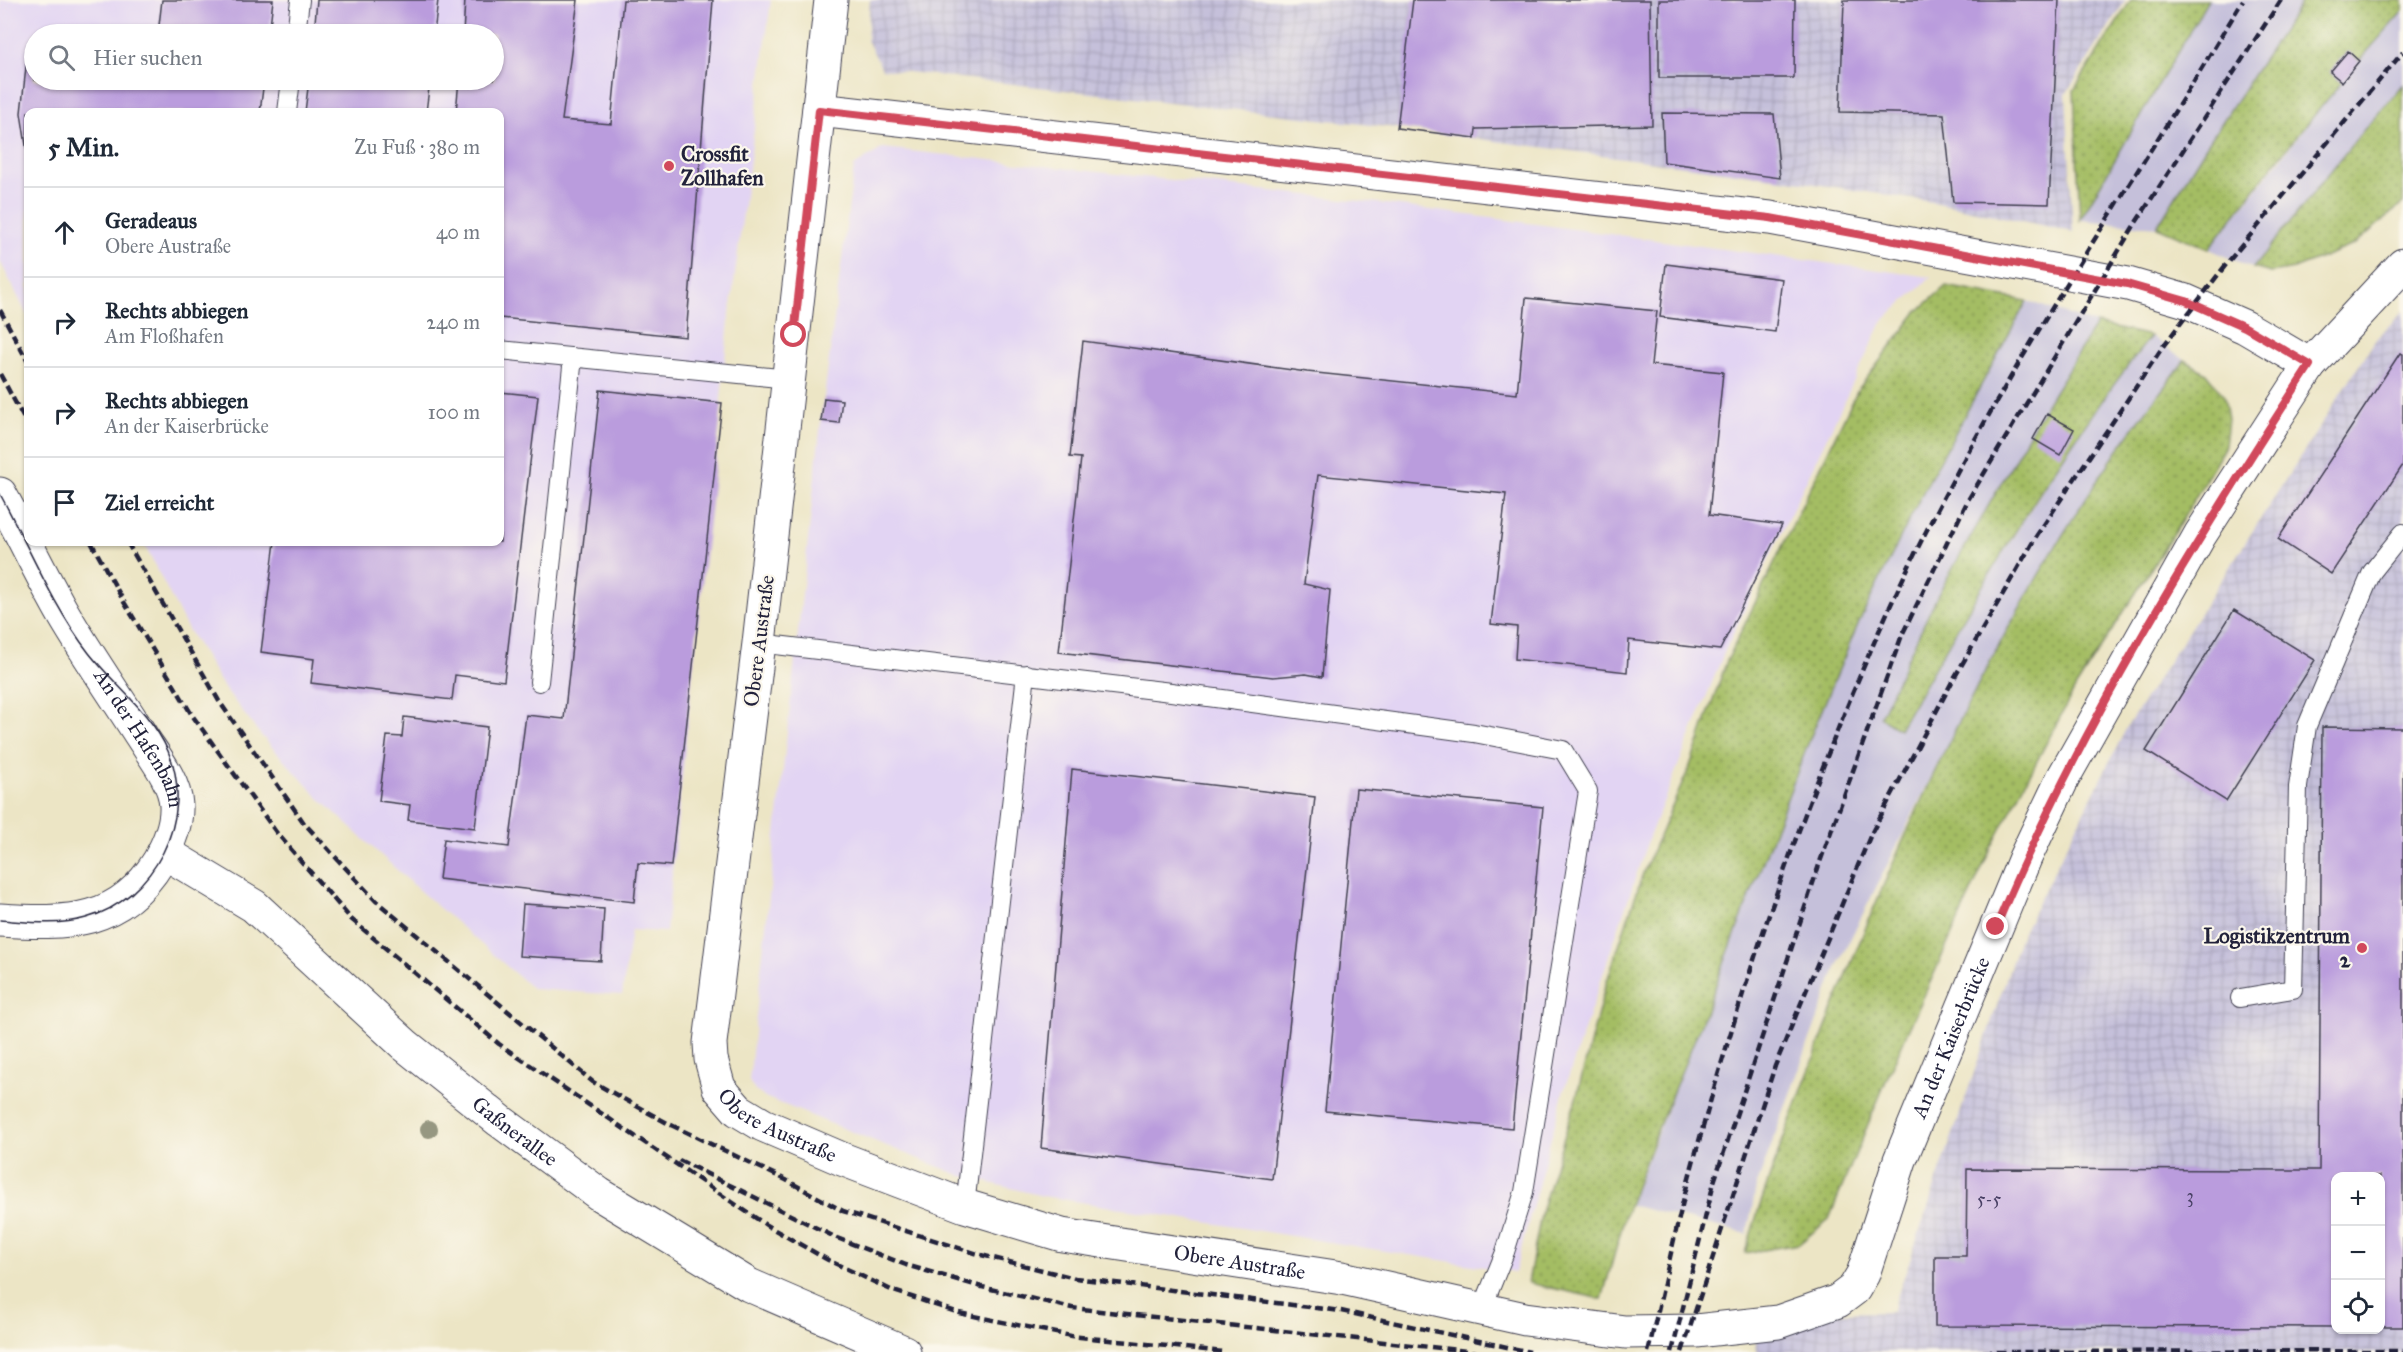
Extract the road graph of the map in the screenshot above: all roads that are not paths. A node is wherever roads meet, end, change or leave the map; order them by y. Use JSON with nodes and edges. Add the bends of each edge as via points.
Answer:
{"nodes":[{"id":1,"x":300,"y":0,"type":"edge"},
{"id":2,"x":831,"y":0,"type":"edge"},
{"id":3,"x":297,"y":24,"type":"edge"},
{"id":4,"x":290,"y":90,"type":"edge"},
{"id":5,"x":288,"y":108,"type":"edge"},
{"id":6,"x":819,"y":110,"type":"junction"},
{"id":7,"x":2403,"y":265,"type":"edge"},
{"id":8,"x":504,"y":350,"type":"edge"},
{"id":9,"x":573,"y":357,"type":"junction"},
{"id":10,"x":2310,"y":365,"type":"junction"},
{"id":11,"x":789,"y":379,"type":"junction"},
{"id":12,"x":0,"y":494,"type":"edge"},
{"id":13,"x":2403,"y":533,"type":"edge"},
{"id":14,"x":24,"y":539,"type":"edge"},
{"id":15,"x":28,"y":546,"type":"edge"},
{"id":16,"x":759,"y":643,"type":"junction"},
{"id":17,"x":1026,"y":674,"type":"junction"},
{"id":18,"x":539,"y":682,"type":"dead end"},
{"id":19,"x":164,"y":852,"type":"junction"},
{"id":20,"x":0,"y":920,"type":"edge"},
{"id":21,"x":2240,"y":998,"type":"dead end"},
{"id":22,"x":965,"y":1206,"type":"junction"},
{"id":23,"x":1838,"y":1301,"type":"joint"},
{"id":24,"x":1482,"y":1309,"type":"junction"},
{"id":25,"x":904,"y":1352,"type":"edge"}],
"edges":[{"from":1,"to":3,"type":"lane"},
{"from":2,"to":6,"type":"street","name":"Obere Austraße"},
{"from":4,"to":5,"type":"lane"},
{"from":6,"to":10,"type":"street","via":[[1770,218],[2127,284],[2186,301],[2245,327]]},
{"from":6,"to":11,"type":"street","name":"Obere Austraße"},
{"from":7,"to":10,"type":"street","name":"An der Kaiserbrücke"},
{"from":8,"to":9,"type":"lane"},
{"from":9,"to":11,"type":"lane"},
{"from":9,"to":18,"type":"lane"},
{"from":10,"to":23,"type":"street","name":"An der Kaiserbrücke","via":[[2200,535],[2063,778],[2025,858],[1900,1160],[1863,1274],[1854,1289]]},
{"from":11,"to":16,"type":"street","name":"Obere Austraße"},
{"from":12,"to":14,"type":"street","name":"An der Hafenbahn"},
{"from":13,"to":21,"type":"lane","via":[[2372,572],[2307,726],[2298,787],[2293,989]]},
{"from":15,"to":19,"type":"street","name":"An der Hafenbahn","via":[[64,615],[164,773],[176,804],[173,829]]},
{"from":16,"to":17,"type":"lane"},
{"from":16,"to":22,"type":"street","name":"Obere Austraße","via":[[710,1043],[719,1088],[738,1110],[763,1125],[842,1160]]},
{"from":17,"to":22,"type":"lane"},
{"from":17,"to":24,"type":"lane","via":[[1474,733],[1563,750],[1588,791],[1524,1192]]},
{"from":19,"to":20,"type":"street","name":"An der Hafenbahn","via":[[150,875],[107,911],[67,922]]},
{"from":19,"to":25,"type":"street","name":"Gaßnerallee","via":[[254,906],[405,1044],[599,1194],[749,1285]]},
{"from":22,"to":24,"type":"street","name":"Obere Austraße","via":[[1062,1235],[1342,1278]]},
{"from":23,"to":24,"type":"street","name":"Obere Austraße","via":[[1778,1322],[1696,1331],[1580,1328]]}]}
